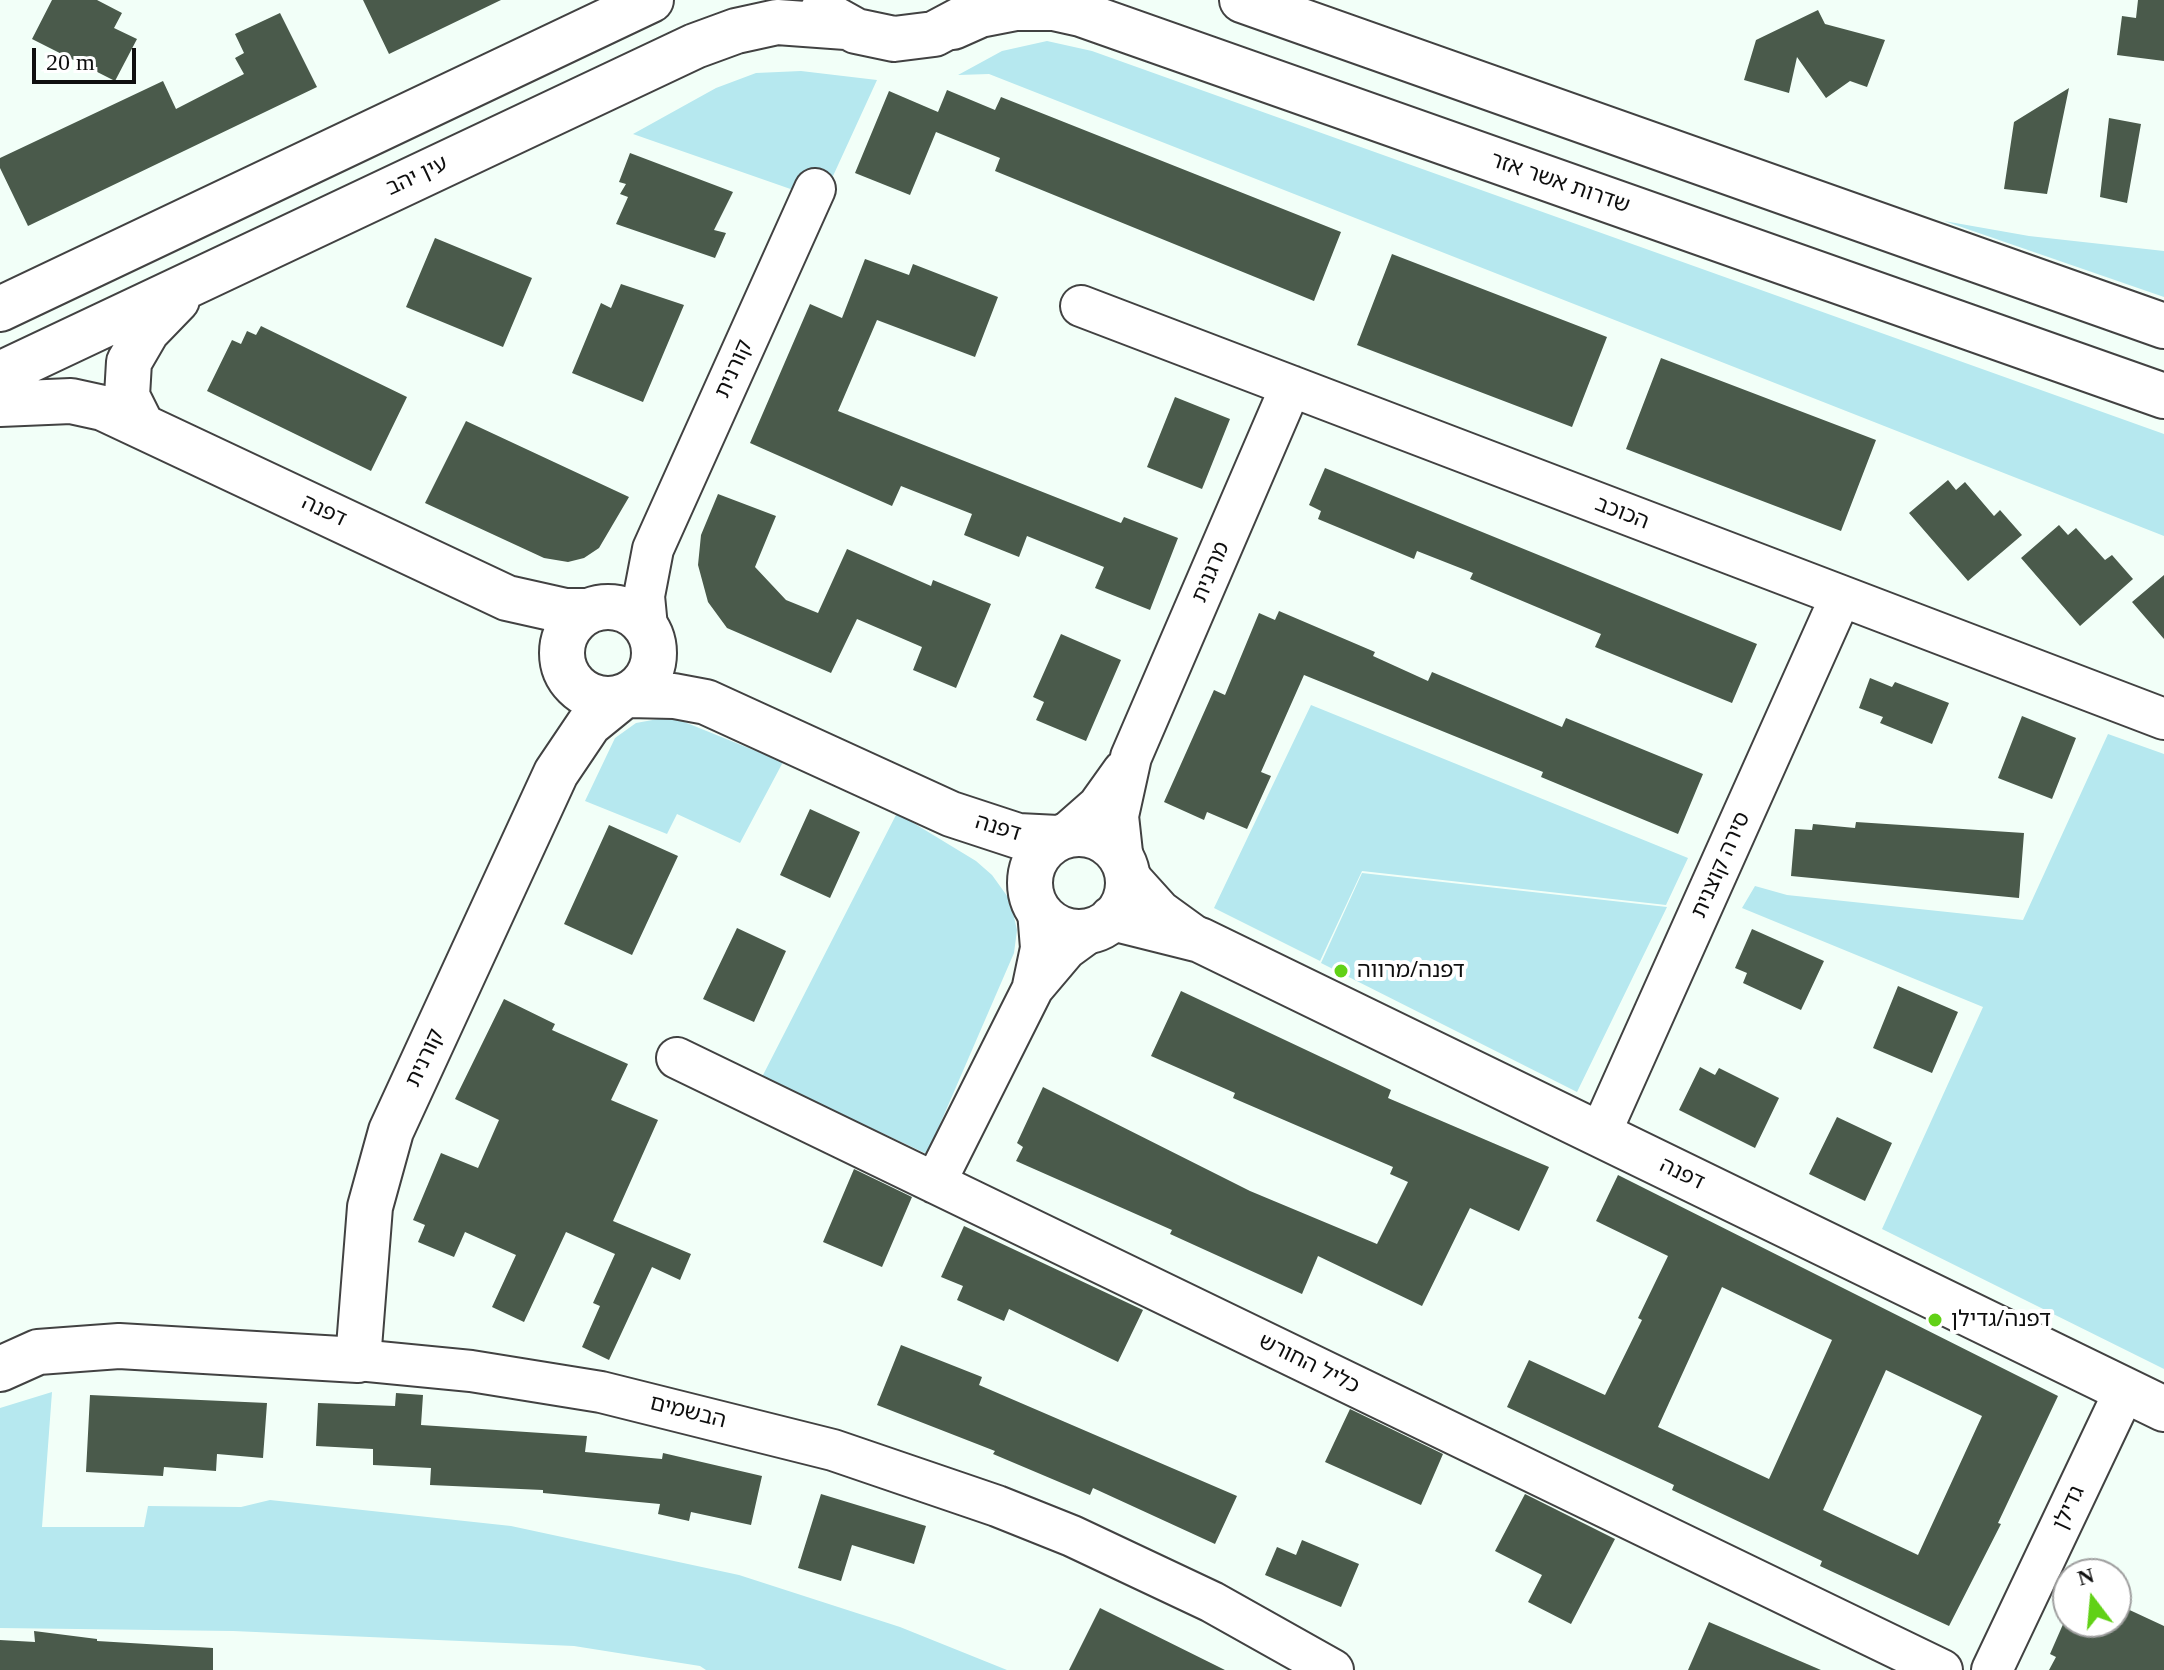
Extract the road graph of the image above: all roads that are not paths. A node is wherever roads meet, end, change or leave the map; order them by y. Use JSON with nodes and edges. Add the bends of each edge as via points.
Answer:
{"nodes":[{"id":1,"x":651,"y":0,"type":"edge"},
{"id":2,"x":809,"y":0,"type":"edge"},
{"id":3,"x":990,"y":0,"type":"edge"},
{"id":4,"x":1242,"y":0,"type":"edge"},
{"id":5,"x":846,"y":27,"type":"junction"},
{"id":6,"x":953,"y":27,"type":"junction"},
{"id":7,"x":815,"y":189,"type":"dead end"},
{"id":8,"x":195,"y":282,"type":"junction"},
{"id":9,"x":1081,"y":306,"type":"dead end"},
{"id":10,"x":0,"y":309,"type":"edge"},
{"id":11,"x":2164,"y":326,"type":"edge"},
{"id":12,"x":0,"y":374,"type":"edge"},
{"id":13,"x":1291,"y":386,"type":"junction"},
{"id":14,"x":2164,"y":396,"type":"edge"},
{"id":15,"x":0,"y":404,"type":"edge"},
{"id":16,"x":141,"y":424,"type":"junction"},
{"id":17,"x":653,"y":549,"type":"junction"},
{"id":18,"x":1841,"y":596,"type":"junction"},
{"id":19,"x":507,"y":598,"type":"junction"},
{"id":20,"x":594,"y":610,"type":"junction"},
{"id":21,"x":650,"y":634,"type":"junction"},
{"id":22,"x":563,"y":663,"type":"junction"},
{"id":23,"x":624,"y":696,"type":"junction"},
{"id":24,"x":714,"y":706,"type":"junction"},
{"id":25,"x":2164,"y":719,"type":"edge"},
{"id":26,"x":1131,"y":757,"type":"junction"},
{"id":27,"x":556,"y":773,"type":"junction"},
{"id":28,"x":940,"y":809,"type":"junction"},
{"id":29,"x":1062,"y":837,"type":"junction"},
{"id":30,"x":1125,"y":865,"type":"junction"},
{"id":31,"x":1034,"y":900,"type":"junction"},
{"id":32,"x":1102,"y":924,"type":"junction"},
{"id":33,"x":1200,"y":940,"type":"junction"},
{"id":34,"x":1033,"y":988,"type":"junction"},
{"id":35,"x":677,"y":1058,"type":"dead end"},
{"id":36,"x":1600,"y":1134,"type":"junction"},
{"id":37,"x":935,"y":1183,"type":"junction"},
{"id":38,"x":358,"y":1360,"type":"junction"},
{"id":39,"x":0,"y":1369,"type":"edge"},
{"id":40,"x":2125,"y":1390,"type":"junction"},
{"id":41,"x":2164,"y":1409,"type":"edge"},
{"id":42,"x":1333,"y":1670,"type":"edge"},
{"id":43,"x":1942,"y":1670,"type":"edge"},
{"id":44,"x":1992,"y":1670,"type":"edge"}],
"edges":[{"from":1,"to":10,"type":"street"},
{"from":2,"to":5,"type":"street"},
{"from":3,"to":6,"type":"street"},
{"from":4,"to":11,"type":"street"},
{"from":5,"to":6,"type":"street","name":"שדרות אשר אזר","via":[[894,39]]},
{"from":5,"to":8,"type":"street","name":"עין יהב","via":[[777,22],[715,38]]},
{"from":6,"to":14,"type":"street","name":"שדרות אשר אזר","via":[[1016,8],[1081,14]]},
{"from":7,"to":17,"type":"street","name":"קורנית"},
{"from":8,"to":12,"type":"street","name":"עין יהב"},
{"from":8,"to":16,"type":"street","via":[[133,351],[127,396]]},
{"from":9,"to":13,"type":"street","name":"הכוכב"},
{"from":13,"to":18,"type":"street","name":"הכוכב"},
{"from":13,"to":26,"type":"street","name":"מרגנית"},
{"from":15,"to":16,"type":"street","name":"דפנה","via":[[71,401]]},
{"from":16,"to":19,"type":"street","name":"דפנה"},
{"from":17,"to":20,"type":"street","name":"קורנית","via":[[628,585]]},
{"from":17,"to":21,"type":"street","name":"קורנית","via":[[644,596]]},
{"from":18,"to":25,"type":"street","name":"הכוכב"},
{"from":18,"to":36,"type":"street","name":"סירה קוצנית"},
{"from":19,"to":20,"type":"street","name":"דפנה","via":[[565,611]]},
{"from":19,"to":22,"type":"street","name":"דפנה","via":[[540,626]]},
{"from":20,"to":21,"type":"street","via":[[624,610]]},
{"from":20,"to":22,"type":"street","via":[[568,631]]},
{"from":21,"to":23,"type":"street","via":[[651,669],[640,687]]},
{"from":21,"to":24,"type":"street","name":"דפנה","via":[[681,682]]},
{"from":22,"to":23,"type":"street","via":[[570,680],[586,693],[599,699]]},
{"from":22,"to":27,"type":"street","name":"קורנית","via":[[565,723]]},
{"from":23,"to":24,"type":"street","name":"דפנה","via":[[682,697]]},
{"from":23,"to":27,"type":"street","name":"קורנית","via":[[589,724]]},
{"from":24,"to":28,"type":"street","name":"דפנה"},
{"from":26,"to":29,"type":"street","name":"מרגנית","via":[[1098,806]]},
{"from":26,"to":30,"type":"street","name":"מרגנית","via":[[1118,816]]},
{"from":27,"to":38,"type":"street","name":"קורנית","via":[[382,1156],[366,1232]]},
{"from":28,"to":29,"type":"street","name":"דפנה","via":[[1018,836]]},
{"from":28,"to":31,"type":"street","name":"דפנה","via":[[994,846]]},
{"from":29,"to":30,"type":"street","via":[[1081,833],[1103,840]]},
{"from":29,"to":31,"type":"street","via":[[1036,859]]},
{"from":30,"to":32,"type":"street","via":[[1127,892]]},
{"from":30,"to":33,"type":"street","name":"דפנה","via":[[1160,911]]},
{"from":31,"to":32,"type":"street","via":[[1062,929]]},
{"from":31,"to":34,"type":"street","via":[[1041,948]]},
{"from":32,"to":33,"type":"street","name":"דפנה"},
{"from":32,"to":34,"type":"street","via":[[1066,949]]},
{"from":33,"to":36,"type":"street","name":"דפנה"},
{"from":34,"to":37,"type":"street"},
{"from":35,"to":37,"type":"street","name":"כליל החורש"},
{"from":36,"to":40,"type":"street","name":"דפנה"},
{"from":37,"to":43,"type":"street","name":"כליל החורש"},
{"from":38,"to":39,"type":"street","name":"הבשמים","via":[[119,1346],[38,1352]]},
{"from":38,"to":42,"type":"street","name":"הבשמים","via":[[601,1392],[847,1455],[1072,1536],[1212,1602]]},
{"from":40,"to":41,"type":"street","name":"דפנה"},
{"from":40,"to":44,"type":"street","name":"גדילן"}]}
